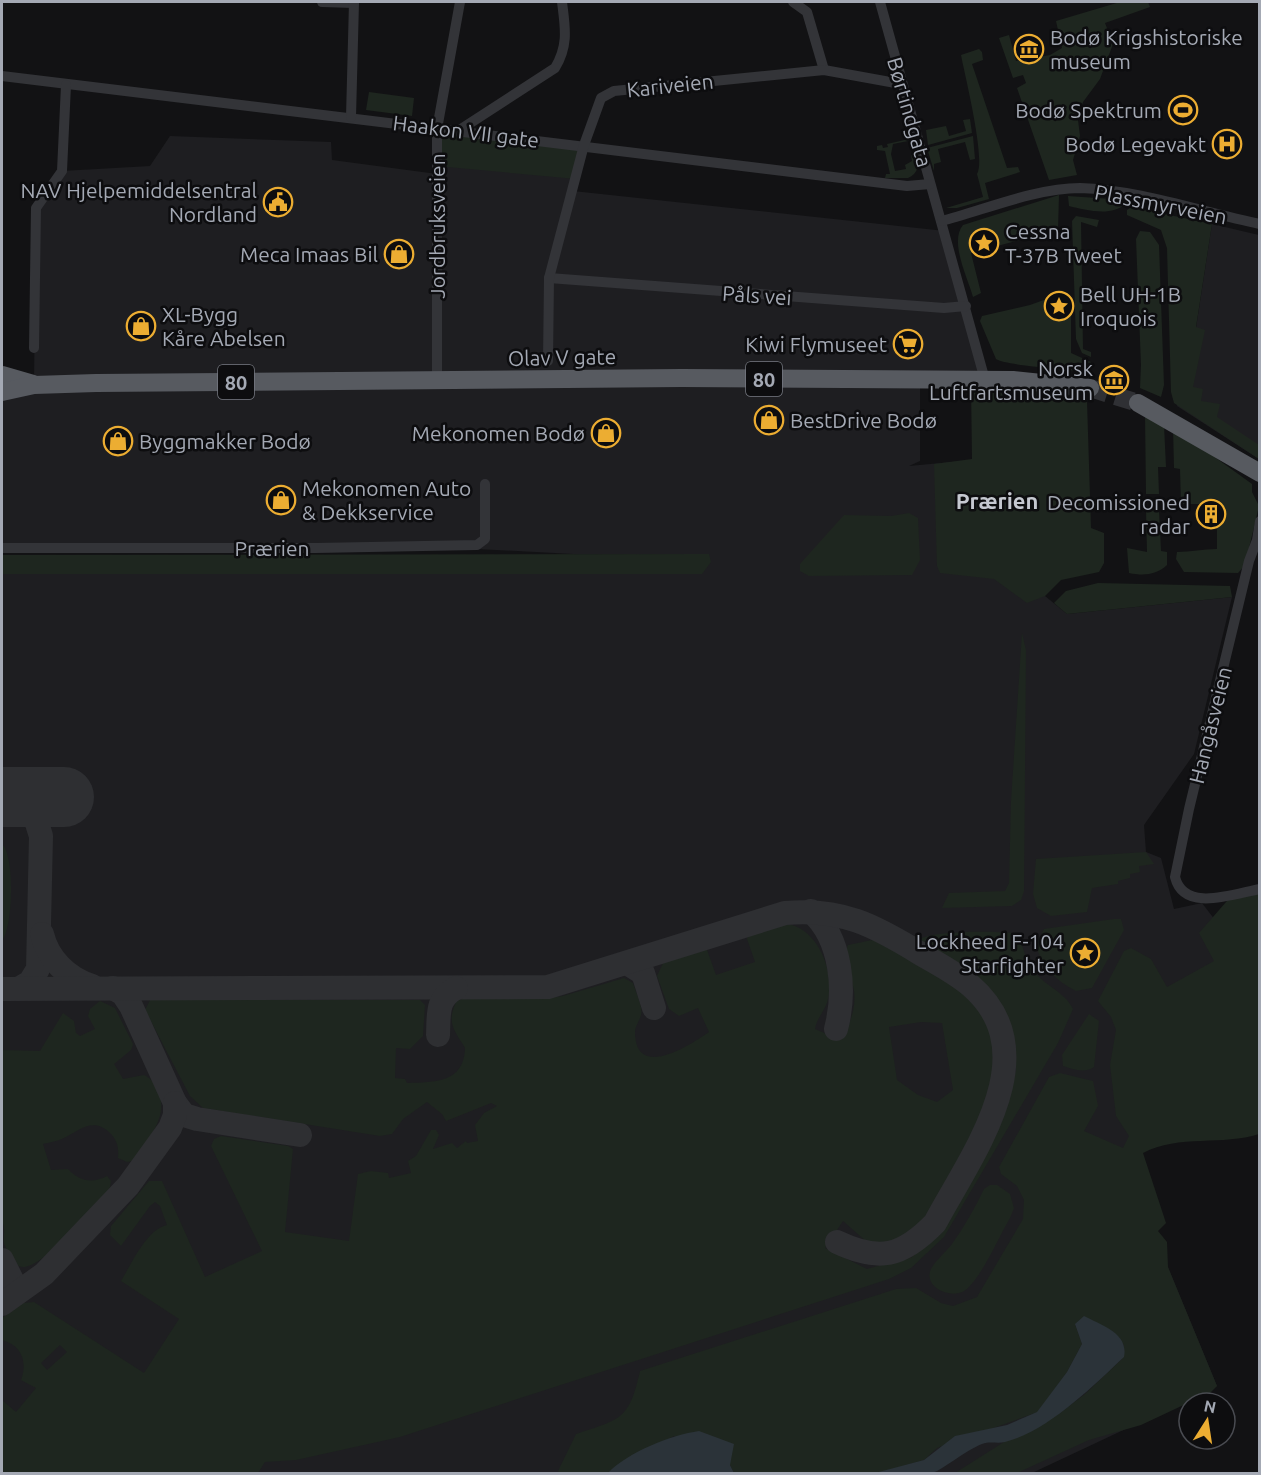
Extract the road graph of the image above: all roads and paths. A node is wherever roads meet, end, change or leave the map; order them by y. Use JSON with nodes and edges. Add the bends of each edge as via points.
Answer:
{"nodes":[{"id":1,"x":322,"y":2,"type":"edge"},
{"id":2,"x":354,"y":2,"type":"edge"},
{"id":3,"x":460,"y":2,"type":"edge"},
{"id":4,"x":562,"y":2,"type":"edge"},
{"id":5,"x":793,"y":2,"type":"edge"},
{"id":6,"x":880,"y":2,"type":"edge"},
{"id":7,"x":824,"y":70,"type":"junction"},
{"id":8,"x":2,"y":76,"type":"edge"},
{"id":9,"x":902,"y":84,"type":"junction"},
{"id":10,"x":66,"y":85,"type":"junction"},
{"id":11,"x":351,"y":117,"type":"junction"},
{"id":12,"x":437,"y":129,"type":"junction"},
{"id":13,"x":458,"y":131,"type":"junction"},
{"id":14,"x":584,"y":145,"type":"junction"},
{"id":15,"x":930,"y":184,"type":"junction"},
{"id":16,"x":942,"y":221,"type":"junction"},
{"id":17,"x":1260,"y":224,"type":"edge"},
{"id":18,"x":549,"y":278,"type":"junction"},
{"id":19,"x":966,"y":306,"type":"junction"},
{"id":20,"x":34,"y":348,"type":"dead end"},
{"id":21,"x":548,"y":361,"type":"dead end"},
{"id":22,"x":2,"y":375,"type":"edge"},
{"id":23,"x":985,"y":380,"type":"junction"},
{"id":24,"x":437,"y":381,"type":"junction"},
{"id":25,"x":34,"y":385,"type":"junction"},
{"id":26,"x":1090,"y":388,"type":"tunnel mouth"},
{"id":27,"x":2,"y":392,"type":"edge"},
{"id":28,"x":1138,"y":403,"type":"tunnel mouth"},
{"id":29,"x":1213,"y":448,"type":"junction"},
{"id":30,"x":1260,"y":473,"type":"edge"},
{"id":31,"x":485,"y":484,"type":"dead end"},
{"id":32,"x":1260,"y":485,"type":"edge"},
{"id":33,"x":1260,"y":521,"type":"edge"},
{"id":34,"x":1258,"y":538,"type":"edge"},
{"id":35,"x":2,"y":548,"type":"edge"},
{"id":36,"x":1260,"y":890,"type":"edge"}],
"edges":[{"from":1,"to":2,"type":"street"},
{"from":2,"to":11,"type":"street"},
{"from":3,"to":12,"type":"street","name":"Jordbruksveien"},
{"from":4,"to":13,"type":"street","via":[[567,40],[555,68]]},
{"from":5,"to":7,"type":"street","via":[[807,12]]},
{"from":6,"to":9,"type":"street","name":"Børtindgata"},
{"from":7,"to":9,"type":"street","name":"Kariveien"},
{"from":7,"to":14,"type":"street","name":"Kariveien","via":[[614,91],[596,106]]},
{"from":8,"to":10,"type":"street","name":"Haakon VII gate"},
{"from":9,"to":15,"type":"street","name":"Børtindgata"},
{"from":10,"to":11,"type":"street","name":"Haakon VII gate"},
{"from":10,"to":20,"type":"street","via":[[62,171],[36,208]]},
{"from":11,"to":12,"type":"street","name":"Haakon VII gate"},
{"from":12,"to":13,"type":"street","name":"Haakon VII gate"},
{"from":12,"to":24,"type":"street","name":"Jordbruksveien"},
{"from":13,"to":14,"type":"street","name":"Haakon VII gate"},
{"from":14,"to":15,"type":"street","name":"Haakon VII gate","via":[[896,184]]},
{"from":14,"to":18,"type":"street","name":"Kariveien"},
{"from":15,"to":16,"type":"street","name":"Børtindgata"},
{"from":16,"to":17,"type":"street","name":"Plassmyrveien","via":[[1079,188],[1123,193]]},
{"from":16,"to":19,"type":"street"},
{"from":18,"to":19,"type":"street","name":"Påls vei","via":[[761,296],[944,308]]},
{"from":18,"to":21,"type":"street","name":"Kariveien"},
{"from":19,"to":23,"type":"street"},
{"from":22,"to":25,"type":"highway","name":"Olav V gate","number":"80"},
{"from":23,"to":24,"type":"highway","name":"Olav V gate","number":"80"},
{"from":23,"to":26,"type":"highway","name":"Olav V gate","number":"80"},
{"from":24,"to":25,"type":"highway","name":"Olav V gate","number":"80"},
{"from":25,"to":27,"type":"highway","name":"Olav V gate","number":"80"},
{"from":28,"to":29,"type":"highway"},
{"from":29,"to":30,"type":"highway"},
{"from":29,"to":32,"type":"highway"},
{"from":31,"to":35,"type":"street","name":"Prærien","via":[[485,539],[477,545]]},
{"from":33,"to":34,"type":"street"},
{"from":34,"to":36,"type":"street","name":"Hangåsveien","via":[[1249,561],[1177,864],[1178,887],[1199,900]]}]}
